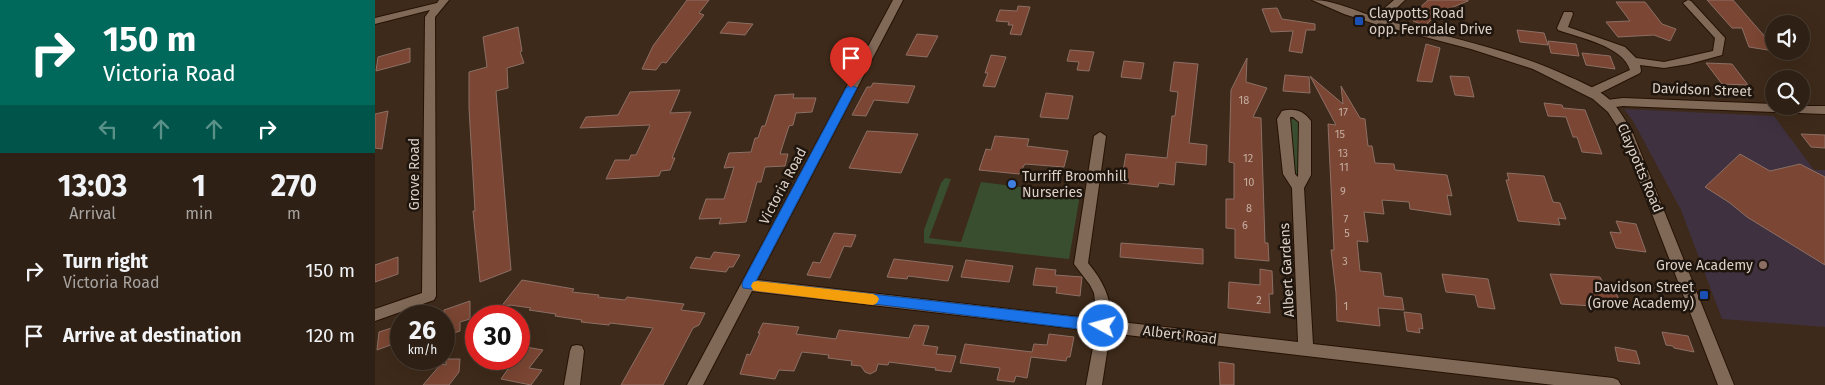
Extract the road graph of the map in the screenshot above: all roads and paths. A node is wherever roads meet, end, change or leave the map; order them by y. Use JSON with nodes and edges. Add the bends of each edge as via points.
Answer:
{"nodes":[{"id":1,"x":898,"y":0,"type":"edge"},
{"id":2,"x":1317,"y":0,"type":"edge"},
{"id":3,"x":1400,"y":0,"type":"edge"},
{"id":4,"x":441,"y":2,"type":"edge"},
{"id":5,"x":1688,"y":3,"type":"dead end"},
{"id":6,"x":1568,"y":14,"type":"dead end"},
{"id":7,"x":375,"y":21,"type":"edge"},
{"id":8,"x":1378,"y":23,"type":"junction"},
{"id":9,"x":1633,"y":61,"type":"junction"},
{"id":10,"x":1592,"y":92,"type":"junction"},
{"id":11,"x":1607,"y":104,"type":"junction"},
{"id":12,"x":1825,"y":110,"type":"edge"},
{"id":13,"x":1101,"y":136,"type":"dead end"},
{"id":14,"x":1298,"y":188,"type":"junction"},
{"id":15,"x":748,"y":285,"type":"junction"},
{"id":16,"x":375,"y":315,"type":"edge"},
{"id":17,"x":1103,"y":326,"type":"junction"},
{"id":18,"x":1306,"y":350,"type":"junction"},
{"id":19,"x":577,"y":352,"type":"dead end"},
{"id":20,"x":572,"y":385,"type":"edge"},
{"id":21,"x":695,"y":385,"type":"edge"},
{"id":22,"x":1094,"y":385,"type":"edge"},
{"id":23,"x":1613,"y":385,"type":"edge"},
{"id":24,"x":1726,"y":385,"type":"edge"}],
"edges":[{"from":1,"to":15,"type":"street","name":"Victoria Road"},
{"from":2,"to":8,"type":"street","name":"Claypotts Road"},
{"from":3,"to":8,"type":"street"},
{"from":4,"to":7,"type":"street"},
{"from":4,"to":16,"type":"street","name":"Grove Road","via":[[430,17],[429,296]]},
{"from":5,"to":9,"type":"street","via":[[1720,38],[1718,53],[1664,65]]},
{"from":6,"to":9,"type":"street","via":[[1563,28],[1621,48]]},
{"from":8,"to":10,"type":"street","name":"Claypotts Road","via":[[1519,58]]},
{"from":9,"to":10,"type":"street","via":[[1636,70]]},
{"from":10,"to":11,"type":"street","name":"Claypotts Road"},
{"from":11,"to":12,"type":"street","name":"Davidson Street"},
{"from":11,"to":24,"type":"street","name":"Claypotts Road","via":[[1626,131]]},
{"from":13,"to":17,"type":"street","via":[[1081,264],[1096,282],[1103,307]]},
{"from":14,"to":14,"type":"street","name":"Albert Gardens","via":[[1289,174],[1283,119],[1293,112],[1305,121],[1305,175]]},
{"from":14,"to":18,"type":"street","name":"Albert Gardens"},
{"from":15,"to":17,"type":"street","name":"Albert Road"},
{"from":15,"to":21,"type":"street","name":"Victoria Road"},
{"from":17,"to":18,"type":"street","name":"Albert Road"},
{"from":17,"to":22,"type":"street"},
{"from":18,"to":23,"type":"street","name":"Albert Road"},
{"from":19,"to":20,"type":"street"}]}
